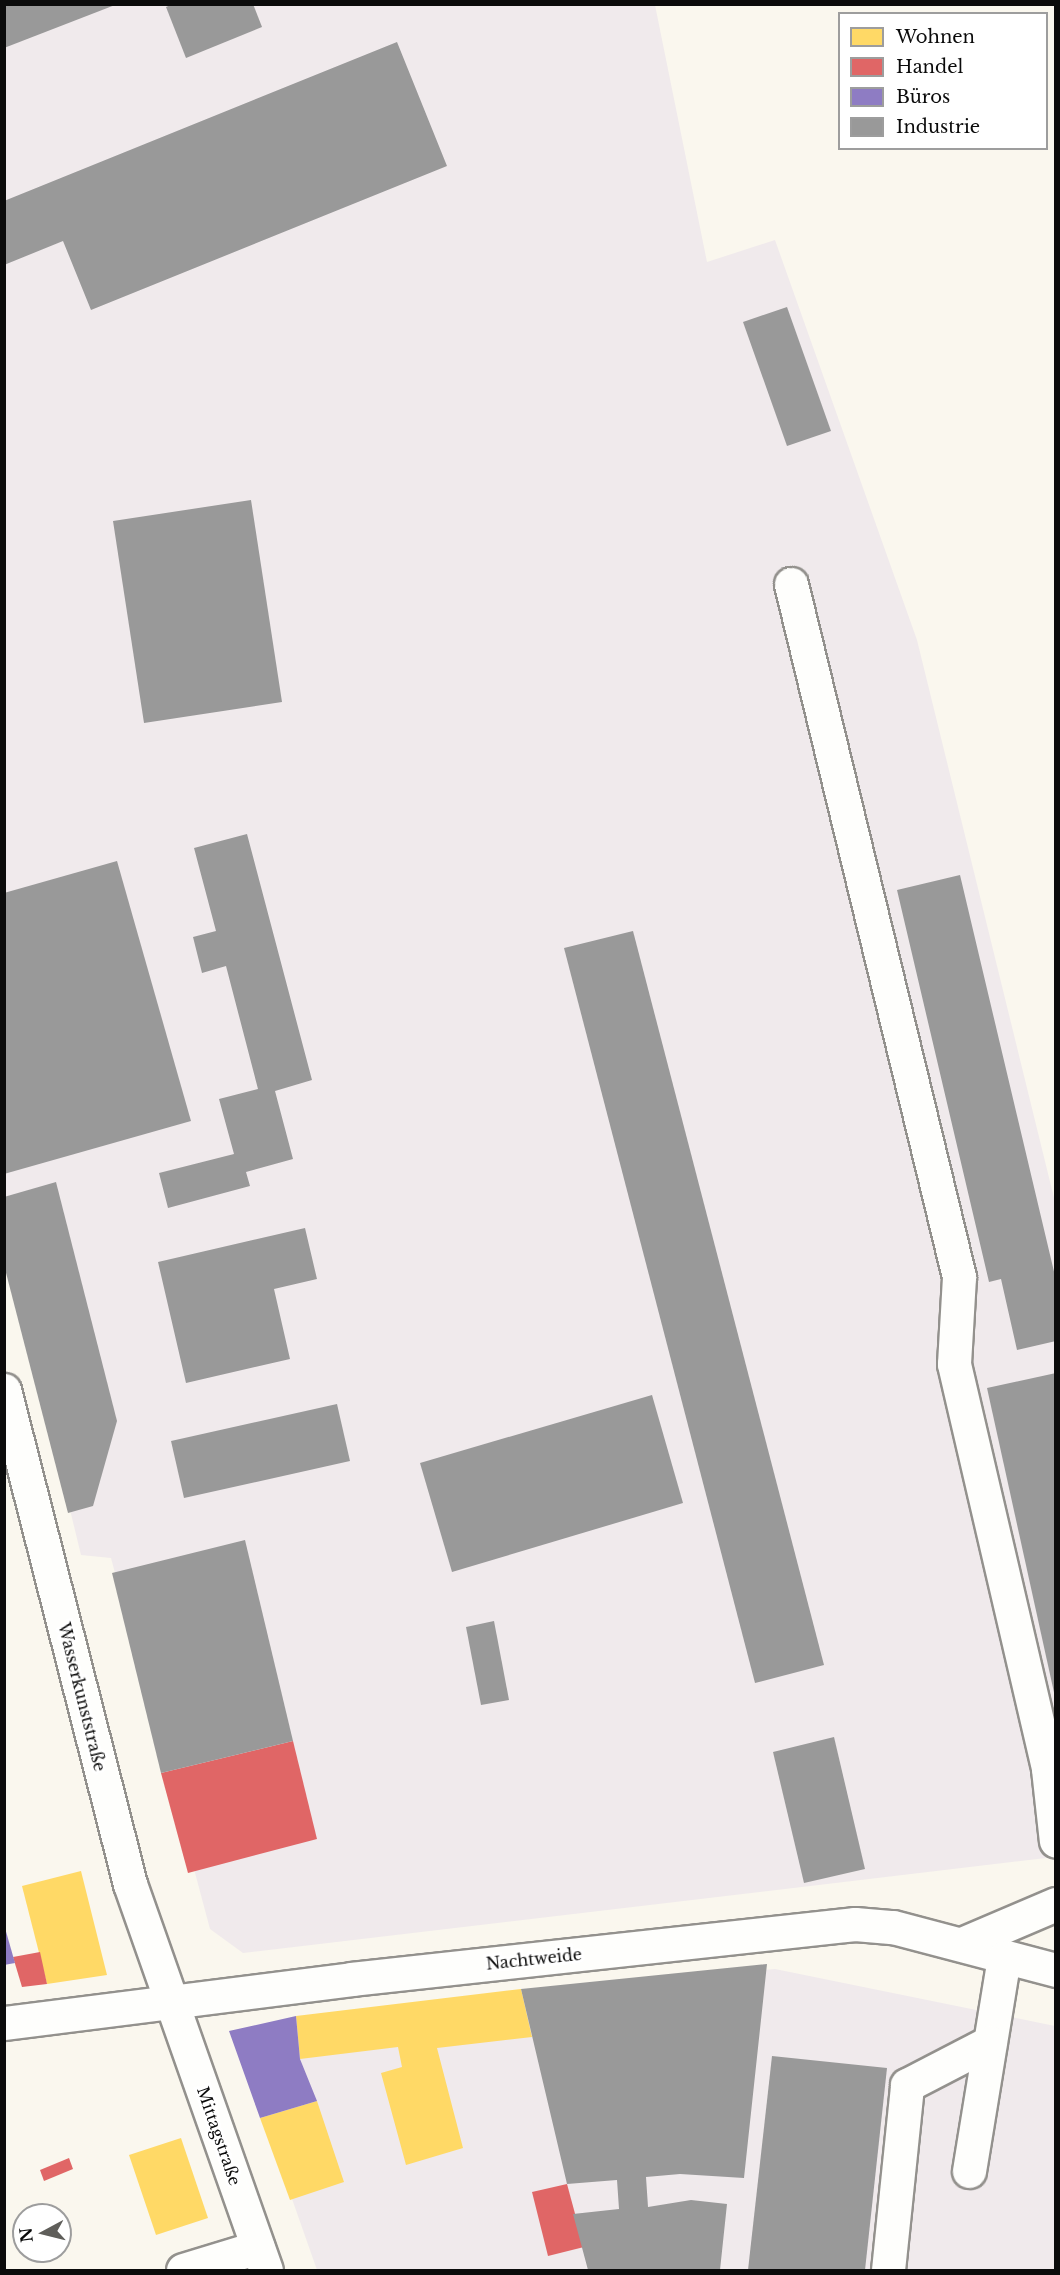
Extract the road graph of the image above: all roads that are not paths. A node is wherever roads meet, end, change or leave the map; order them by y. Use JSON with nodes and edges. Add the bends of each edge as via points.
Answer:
{"nodes":[{"id":1,"x":791,"y":584,"type":"dead end"},
{"id":2,"x":4,"y":1390,"type":"edge"},
{"id":3,"x":1056,"y":1841,"type":"edge"},
{"id":4,"x":1056,"y":1904,"type":"edge"},
{"id":5,"x":963,"y":1944,"type":"junction"},
{"id":6,"x":1004,"y":1958,"type":"junction"},
{"id":7,"x":1056,"y":1970,"type":"edge"},
{"id":8,"x":172,"y":2001,"type":"junction"},
{"id":9,"x":4,"y":2023,"type":"edge"},
{"id":10,"x":990,"y":2042,"type":"junction"},
{"id":11,"x":969,"y":2171,"type":"dead end"},
{"id":12,"x":262,"y":2259,"type":"edge"},
{"id":13,"x":183,"y":2271,"type":"edge"},
{"id":14,"x":888,"y":2271,"type":"edge"}],
"edges":[{"from":1,"to":3,"type":"street","via":[[959,1277],[954,1364],[1048,1769]]},
{"from":2,"to":8,"type":"street","name":"Wasserkunststraße","via":[[130,1884]]},
{"from":4,"to":5,"type":"street"},
{"from":5,"to":6,"type":"street","name":"Nachtweide"},
{"from":5,"to":8,"type":"street","name":"Nachtweide","via":[[855,1924]]},
{"from":6,"to":7,"type":"street","name":"Nachtweide"},
{"from":6,"to":10,"type":"street"},
{"from":8,"to":9,"type":"street","name":"Nachtweide"},
{"from":8,"to":12,"type":"street","name":"Mittagstraße"},
{"from":10,"to":11,"type":"street"},
{"from":10,"to":14,"type":"street","via":[[907,2085]]},
{"from":12,"to":13,"type":"street"}]}
